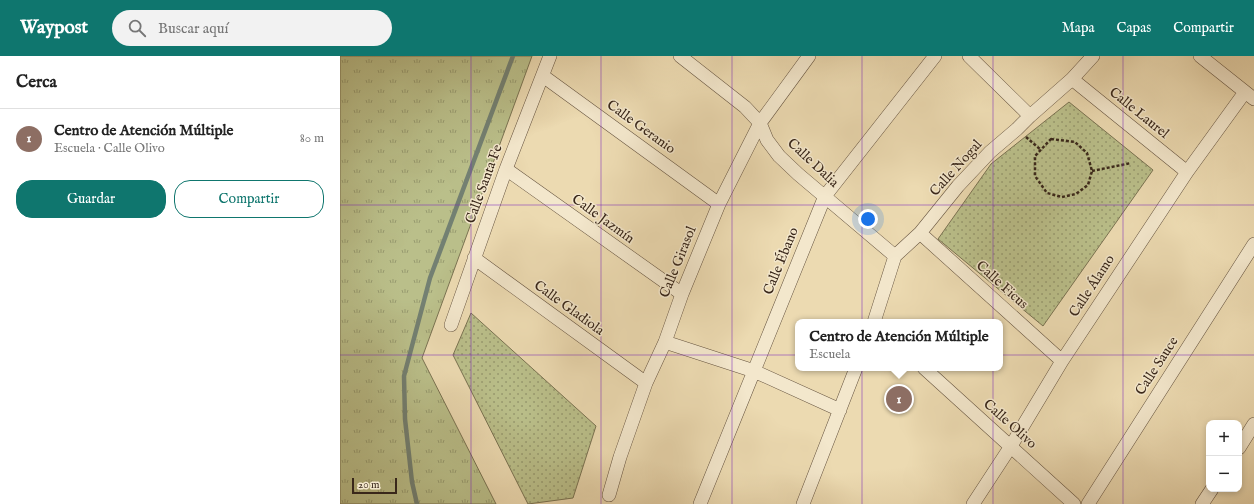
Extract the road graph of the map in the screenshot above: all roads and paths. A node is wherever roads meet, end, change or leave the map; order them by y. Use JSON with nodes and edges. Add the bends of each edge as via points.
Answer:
{"nodes":[{"id":1,"x":550,"y":56,"type":"edge"},
{"id":2,"x":680,"y":56,"type":"edge"},
{"id":3,"x":809,"y":56,"type":"edge"},
{"id":4,"x":935,"y":56,"type":"edge"},
{"id":5,"x":969,"y":56,"type":"edge"},
{"id":6,"x":1093,"y":56,"type":"edge"},
{"id":7,"x":1200,"y":56,"type":"edge"},
{"id":8,"x":543,"y":76,"type":"junction"},
{"id":9,"x":1072,"y":79,"type":"junction"},
{"id":10,"x":1250,"y":95,"type":"edge"},
{"id":11,"x":1030,"y":116,"type":"junction"},
{"id":12,"x":760,"y":123,"type":"junction"},
{"id":13,"x":1017,"y":129,"type":"junction"},
{"id":14,"x":1041,"y":150,"type":"junction"},
{"id":15,"x":1131,"y":163,"type":"dead end"},
{"id":16,"x":506,"y":168,"type":"junction"},
{"id":17,"x":1092,"y":171,"type":"junction"},
{"id":18,"x":1186,"y":172,"type":"junction"},
{"id":19,"x":825,"y":196,"type":"junction"},
{"id":20,"x":719,"y":204,"type":"junction"},
{"id":21,"x":920,"y":233,"type":"junction"},
{"id":22,"x":1254,"y":244,"type":"edge"},
{"id":23,"x":895,"y":256,"type":"junction"},
{"id":24,"x":474,"y":258,"type":"junction"},
{"id":25,"x":682,"y":294,"type":"junction"},
{"id":26,"x":875,"y":319,"type":"edge"},
{"id":27,"x":451,"y":325,"type":"dead end"},
{"id":28,"x":665,"y":342,"type":"junction"},
{"id":29,"x":1062,"y":361,"type":"junction"},
{"id":30,"x":754,"y":371,"type":"junction"},
{"id":31,"x":855,"y":371,"type":"edge"},
{"id":32,"x":927,"y":371,"type":"edge"},
{"id":33,"x":646,"y":383,"type":"junction"},
{"id":34,"x":840,"y":410,"type":"junction"},
{"id":35,"x":1254,"y":424,"type":"edge"},
{"id":36,"x":1242,"y":443,"type":"edge"},
{"id":37,"x":1011,"y":446,"type":"junction"},
{"id":38,"x":1210,"y":492,"type":"edge"},
{"id":39,"x":608,"y":494,"type":"dead end"},
{"id":40,"x":700,"y":504,"type":"edge"},
{"id":41,"x":803,"y":504,"type":"edge"},
{"id":42,"x":973,"y":504,"type":"edge"},
{"id":43,"x":1074,"y":504,"type":"edge"},
{"id":44,"x":1088,"y":504,"type":"edge"},
{"id":45,"x":1202,"y":504,"type":"edge"}],
"edges":[{"from":1,"to":8,"type":"street","name":"Calle Santa Fe"},
{"from":2,"to":12,"type":"street","name":"Calle Dalia","via":[[746,108]]},
{"from":3,"to":12,"type":"street","name":"Calle Girasol"},
{"from":4,"to":19,"type":"street","name":"Calle Ébano"},
{"from":5,"to":11,"type":"street"},
{"from":6,"to":9,"type":"street","name":"Calle Nogal"},
{"from":7,"to":10,"type":"street"},
{"from":8,"to":16,"type":"street","name":"Calle Santa Fe"},
{"from":8,"to":20,"type":"street","name":"Calle Geranio"},
{"from":9,"to":11,"type":"street","name":"Calle Nogal"},
{"from":9,"to":18,"type":"street","name":"Calle Laurel"},
{"from":10,"to":18,"type":"street","name":"Calle Álamo"},
{"from":11,"to":13,"type":"street","name":"Calle Nogal"},
{"from":12,"to":19,"type":"street","name":"Calle Dalia","via":[[767,140],[779,156]]},
{"from":12,"to":20,"type":"street","name":"Calle Girasol"},
{"from":13,"to":14,"type":"path"},
{"from":13,"to":21,"type":"street","name":"Calle Nogal","via":[[990,152],[958,186]]},
{"from":14,"to":17,"type":"path","via":[[1052,139],[1075,142],[1087,153]]},
{"from":14,"to":17,"type":"path","via":[[1035,156],[1035,176],[1047,193],[1062,197],[1076,194],[1088,185]]},
{"from":15,"to":17,"type":"path"},
{"from":16,"to":24,"type":"street","name":"Calle Santa Fe"},
{"from":16,"to":25,"type":"street","name":"Calle Jazmín"},
{"from":18,"to":29,"type":"street","name":"Calle Álamo"},
{"from":19,"to":23,"type":"street","name":"Calle Dalia"},
{"from":19,"to":30,"type":"street","name":"Calle Ébano"},
{"from":20,"to":25,"type":"street","name":"Calle Girasol"},
{"from":21,"to":23,"type":"street","name":"Calle Nogal"},
{"from":21,"to":29,"type":"street","name":"Calle Ficus"},
{"from":22,"to":44,"type":"street","name":"Calle Sauce"},
{"from":23,"to":26,"type":"street","name":"Calle Nogal"},
{"from":24,"to":27,"type":"street","name":"Calle Santa Fe"},
{"from":24,"to":33,"type":"street","name":"Calle Gladiola"},
{"from":25,"to":28,"type":"street","name":"Calle Girasol"},
{"from":28,"to":30,"type":"street"},
{"from":28,"to":33,"type":"street","name":"Calle Girasol"},
{"from":29,"to":37,"type":"street","name":"Calle Álamo"},
{"from":30,"to":34,"type":"street"},
{"from":30,"to":40,"type":"street","name":"Calle Ébano"},
{"from":31,"to":34,"type":"street"},
{"from":32,"to":37,"type":"street","name":"Calle Olivo"},
{"from":33,"to":39,"type":"street","name":"Calle Girasol"},
{"from":34,"to":41,"type":"street"},
{"from":35,"to":36,"type":"street"},
{"from":37,"to":42,"type":"street","name":"Calle Álamo"},
{"from":37,"to":43,"type":"street","name":"Calle Olivo"},
{"from":38,"to":45,"type":"street"}]}
